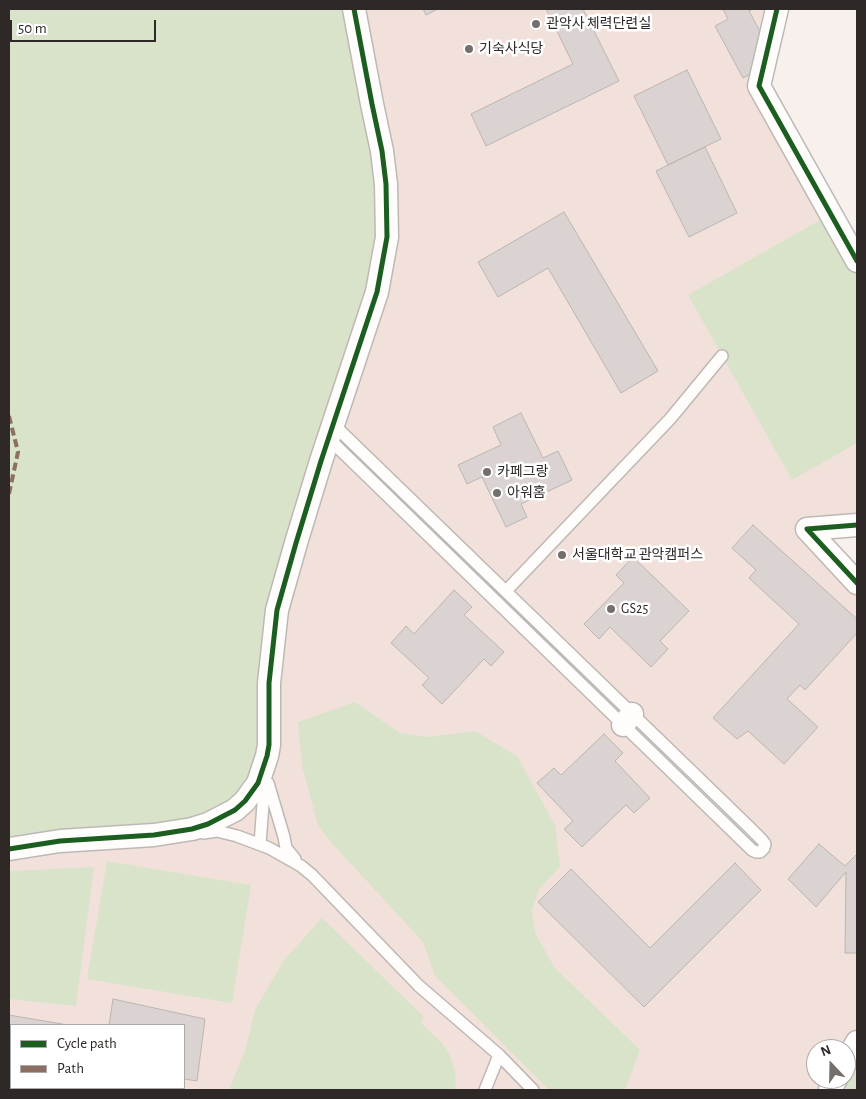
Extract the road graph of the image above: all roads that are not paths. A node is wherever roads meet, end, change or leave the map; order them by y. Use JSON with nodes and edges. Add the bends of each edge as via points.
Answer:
{"nodes":[{"id":1,"x":354,"y":9,"type":"edge"},
{"id":2,"x":777,"y":9,"type":"edge"},
{"id":3,"x":857,"y":261,"type":"edge"},
{"id":4,"x":377,"y":292,"type":"joint"},
{"id":5,"x":722,"y":356,"type":"dead end"},
{"id":6,"x":331,"y":431,"type":"junction"},
{"id":7,"x":321,"y":461,"type":"joint"},
{"id":8,"x":857,"y":525,"type":"edge"},
{"id":9,"x":296,"y":543,"type":"joint"},
{"id":10,"x":857,"y":583,"type":"edge"},
{"id":11,"x":506,"y":591,"type":"junction"},
{"id":12,"x":628,"y":720,"type":"junction"},
{"id":13,"x":267,"y":756,"type":"junction"},
{"id":14,"x":154,"y":835,"type":"junction"},
{"id":15,"x":260,"y":844,"type":"junction"},
{"id":16,"x":9,"y":849,"type":"edge"},
{"id":17,"x":301,"y":866,"type":"junction"},
{"id":18,"x":499,"y":1055,"type":"junction"},
{"id":19,"x":485,"y":1090,"type":"edge"},
{"id":20,"x":533,"y":1090,"type":"edge"}],
"edges":[{"from":1,"to":4,"type":"lane","via":[[386,184],[387,237]]},
{"from":2,"to":3,"type":"street","via":[[759,86]]},
{"from":4,"to":6,"type":"street"},
{"from":5,"to":11,"type":"lane","via":[[670,419]]},
{"from":6,"to":7,"type":"lane"},
{"from":6,"to":11,"type":"lane"},
{"from":6,"to":12,"type":"lane"},
{"from":7,"to":9,"type":"street"},
{"from":8,"to":10,"type":"street","via":[[807,530]]},
{"from":9,"to":13,"type":"lane","via":[[277,610],[269,683]]},
{"from":11,"to":12,"type":"lane"},
{"from":12,"to":12,"type":"lane","via":[[752,850],[760,852],[764,848],[762,840]]},
{"from":13,"to":14,"type":"street","via":[[258,783],[235,810],[192,829]]},
{"from":13,"to":15,"type":"lane"},
{"from":13,"to":17,"type":"lane","via":[[268,782],[286,848]]},
{"from":14,"to":15,"type":"lane","via":[[217,831]]},
{"from":14,"to":16,"type":"lane","via":[[60,841]]},
{"from":15,"to":17,"type":"lane"},
{"from":17,"to":18,"type":"lane","via":[[418,986]]},
{"from":18,"to":19,"type":"lane"},
{"from":18,"to":20,"type":"lane"}]}
